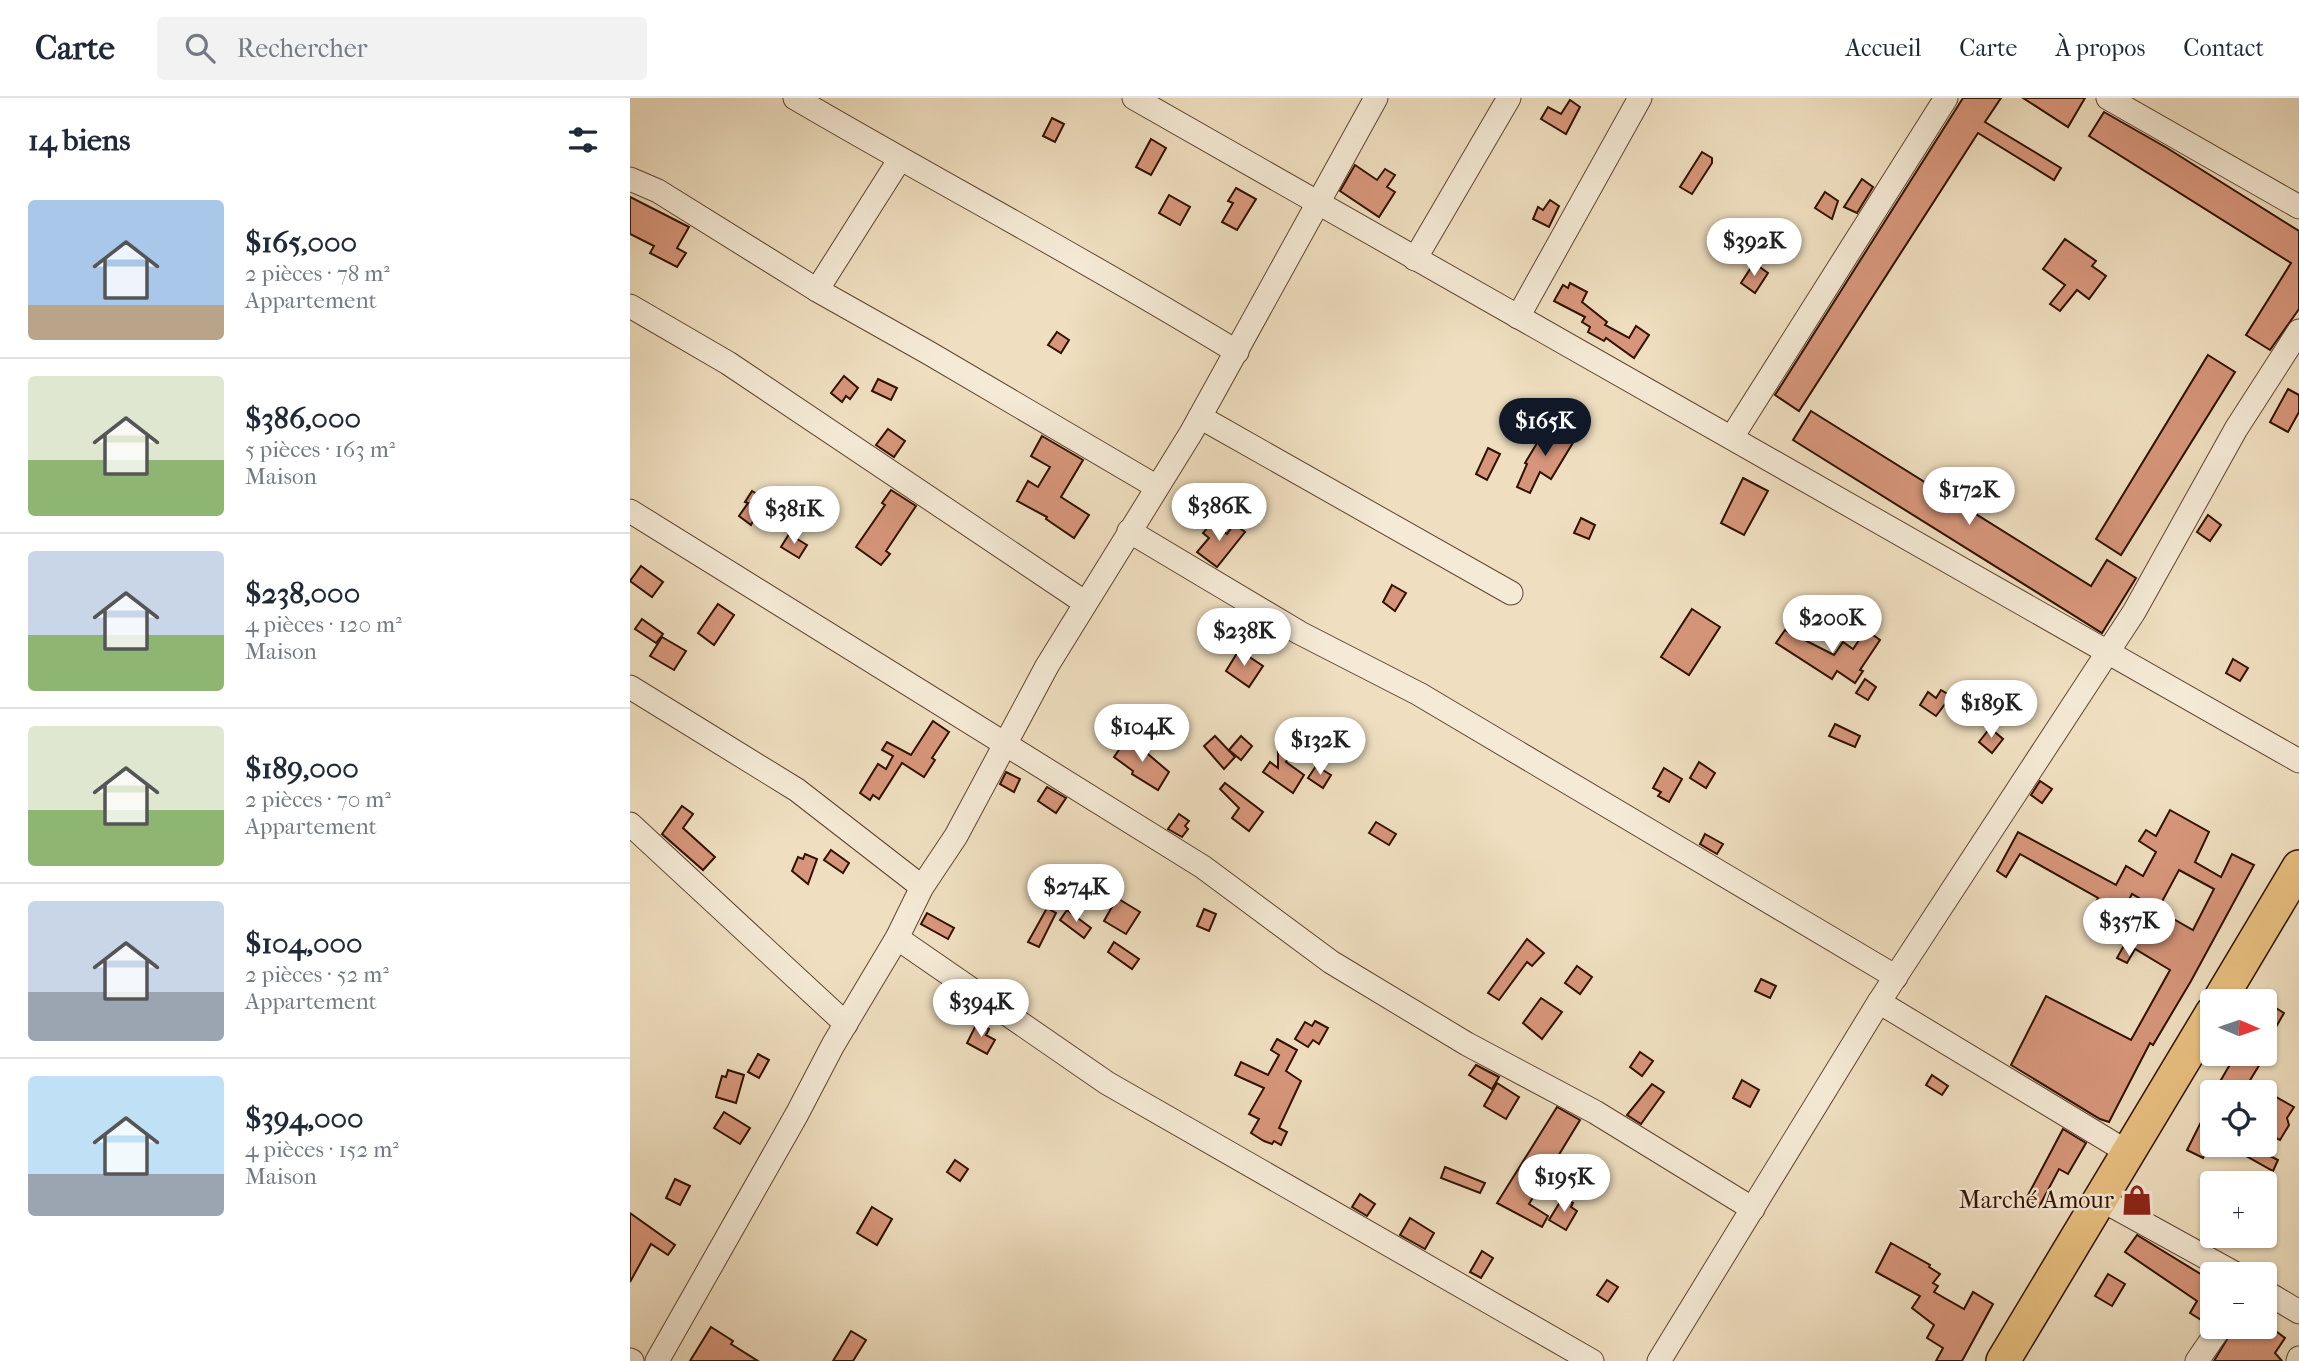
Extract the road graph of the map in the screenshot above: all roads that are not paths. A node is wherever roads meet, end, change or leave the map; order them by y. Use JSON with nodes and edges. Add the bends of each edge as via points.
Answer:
{"nodes":[{"id":1,"x":795,"y":98,"type":"edge"},
{"id":2,"x":1135,"y":98,"type":"edge"},
{"id":3,"x":1376,"y":98,"type":"edge"},
{"id":4,"x":1508,"y":98,"type":"edge"},
{"id":5,"x":1640,"y":98,"type":"edge"},
{"id":6,"x":1946,"y":98,"type":"edge"},
{"id":7,"x":2108,"y":98,"type":"edge"},
{"id":8,"x":900,"y":159,"type":"junction"},
{"id":9,"x":630,"y":179,"type":"edge"},
{"id":10,"x":1318,"y":205,"type":"junction"},
{"id":11,"x":2299,"y":206,"type":"edge"},
{"id":12,"x":1415,"y":259,"type":"junction"},
{"id":13,"x":817,"y":290,"type":"junction"},
{"id":14,"x":630,"y":306,"type":"edge"},
{"id":15,"x":1518,"y":317,"type":"junction"},
{"id":16,"x":2299,"y":331,"type":"edge"},
{"id":17,"x":1237,"y":352,"type":"junction"},
{"id":18,"x":1200,"y":417,"type":"junction"},
{"id":19,"x":1732,"y":437,"type":"junction"},
{"id":20,"x":1157,"y":487,"type":"junction"},
{"id":21,"x":630,"y":511,"type":"edge"},
{"id":22,"x":1129,"y":531,"type":"junction"},
{"id":23,"x":1511,"y":593,"type":"dead end"},
{"id":24,"x":1084,"y":602,"type":"junction"},
{"id":25,"x":2108,"y":650,"type":"junction"},
{"id":26,"x":630,"y":687,"type":"edge"},
{"id":27,"x":1006,"y":744,"type":"junction"},
{"id":28,"x":2299,"y":761,"type":"edge"},
{"id":29,"x":630,"y":824,"type":"edge"},
{"id":30,"x":2299,"y":867,"type":"edge"},
{"id":31,"x":922,"y":887,"type":"junction"},
{"id":32,"x":897,"y":938,"type":"junction"},
{"id":33,"x":1896,"y":977,"type":"junction"},
{"id":34,"x":2226,"y":989,"type":"edge"},
{"id":35,"x":1879,"y":1002,"type":"junction"},
{"id":36,"x":846,"y":1024,"type":"junction"},
{"id":37,"x":2200,"y":1033,"type":"edge"},
{"id":38,"x":2129,"y":1153,"type":"junction"},
{"id":39,"x":2100,"y":1199,"type":"junction"},
{"id":40,"x":1753,"y":1209,"type":"junction"},
{"id":41,"x":2214,"y":1262,"type":"edge"},
{"id":42,"x":2277,"y":1299,"type":"edge"},
{"id":43,"x":2299,"y":1312,"type":"edge"},
{"id":44,"x":2212,"y":1339,"type":"edge"},
{"id":45,"x":657,"y":1361,"type":"edge"},
{"id":46,"x":1592,"y":1361,"type":"edge"},
{"id":47,"x":1659,"y":1361,"type":"edge"},
{"id":48,"x":2003,"y":1361,"type":"edge"},
{"id":49,"x":2197,"y":1361,"type":"edge"}],
"edges":[{"from":1,"to":8,"type":"street"},
{"from":2,"to":10,"type":"street"},
{"from":3,"to":10,"type":"street"},
{"from":4,"to":12,"type":"street"},
{"from":5,"to":15,"type":"street"},
{"from":6,"to":19,"type":"street"},
{"from":7,"to":11,"type":"street"},
{"from":8,"to":13,"type":"street"},
{"from":8,"to":17,"type":"street"},
{"from":9,"to":13,"type":"street","via":[[670,198]]},
{"from":10,"to":12,"type":"street"},
{"from":10,"to":17,"type":"street"},
{"from":12,"to":15,"type":"street"},
{"from":13,"to":20,"type":"street"},
{"from":14,"to":24,"type":"street","via":[[728,363]]},
{"from":15,"to":19,"type":"street"},
{"from":16,"to":25,"type":"street","via":[[2236,429]]},
{"from":17,"to":18,"type":"street"},
{"from":18,"to":20,"type":"street"},
{"from":18,"to":23,"type":"street"},
{"from":19,"to":25,"type":"street"},
{"from":20,"to":22,"type":"street"},
{"from":21,"to":27,"type":"street"},
{"from":22,"to":24,"type":"street"},
{"from":22,"to":33,"type":"street","via":[[1300,633],[1419,694]]},
{"from":24,"to":27,"type":"street"},
{"from":25,"to":28,"type":"street"},
{"from":25,"to":33,"type":"street"},
{"from":26,"to":31,"type":"street","via":[[797,790]]},
{"from":27,"to":31,"type":"street"},
{"from":27,"to":40,"type":"street","via":[[1203,867],[1331,962],[1467,1044],[1595,1112]]},
{"from":29,"to":36,"type":"street"},
{"from":30,"to":34,"type":"highway"},
{"from":31,"to":32,"type":"street"},
{"from":32,"to":36,"type":"street"},
{"from":32,"to":46,"type":"street","via":[[1107,1083]]},
{"from":33,"to":35,"type":"street"},
{"from":35,"to":38,"type":"street"},
{"from":35,"to":40,"type":"street"},
{"from":36,"to":45,"type":"street"},
{"from":37,"to":38,"type":"highway"},
{"from":38,"to":39,"type":"highway"},
{"from":39,"to":41,"type":"street"},
{"from":39,"to":48,"type":"highway"},
{"from":40,"to":47,"type":"street"},
{"from":42,"to":43,"type":"street"},
{"from":44,"to":49,"type":"street"}]}
